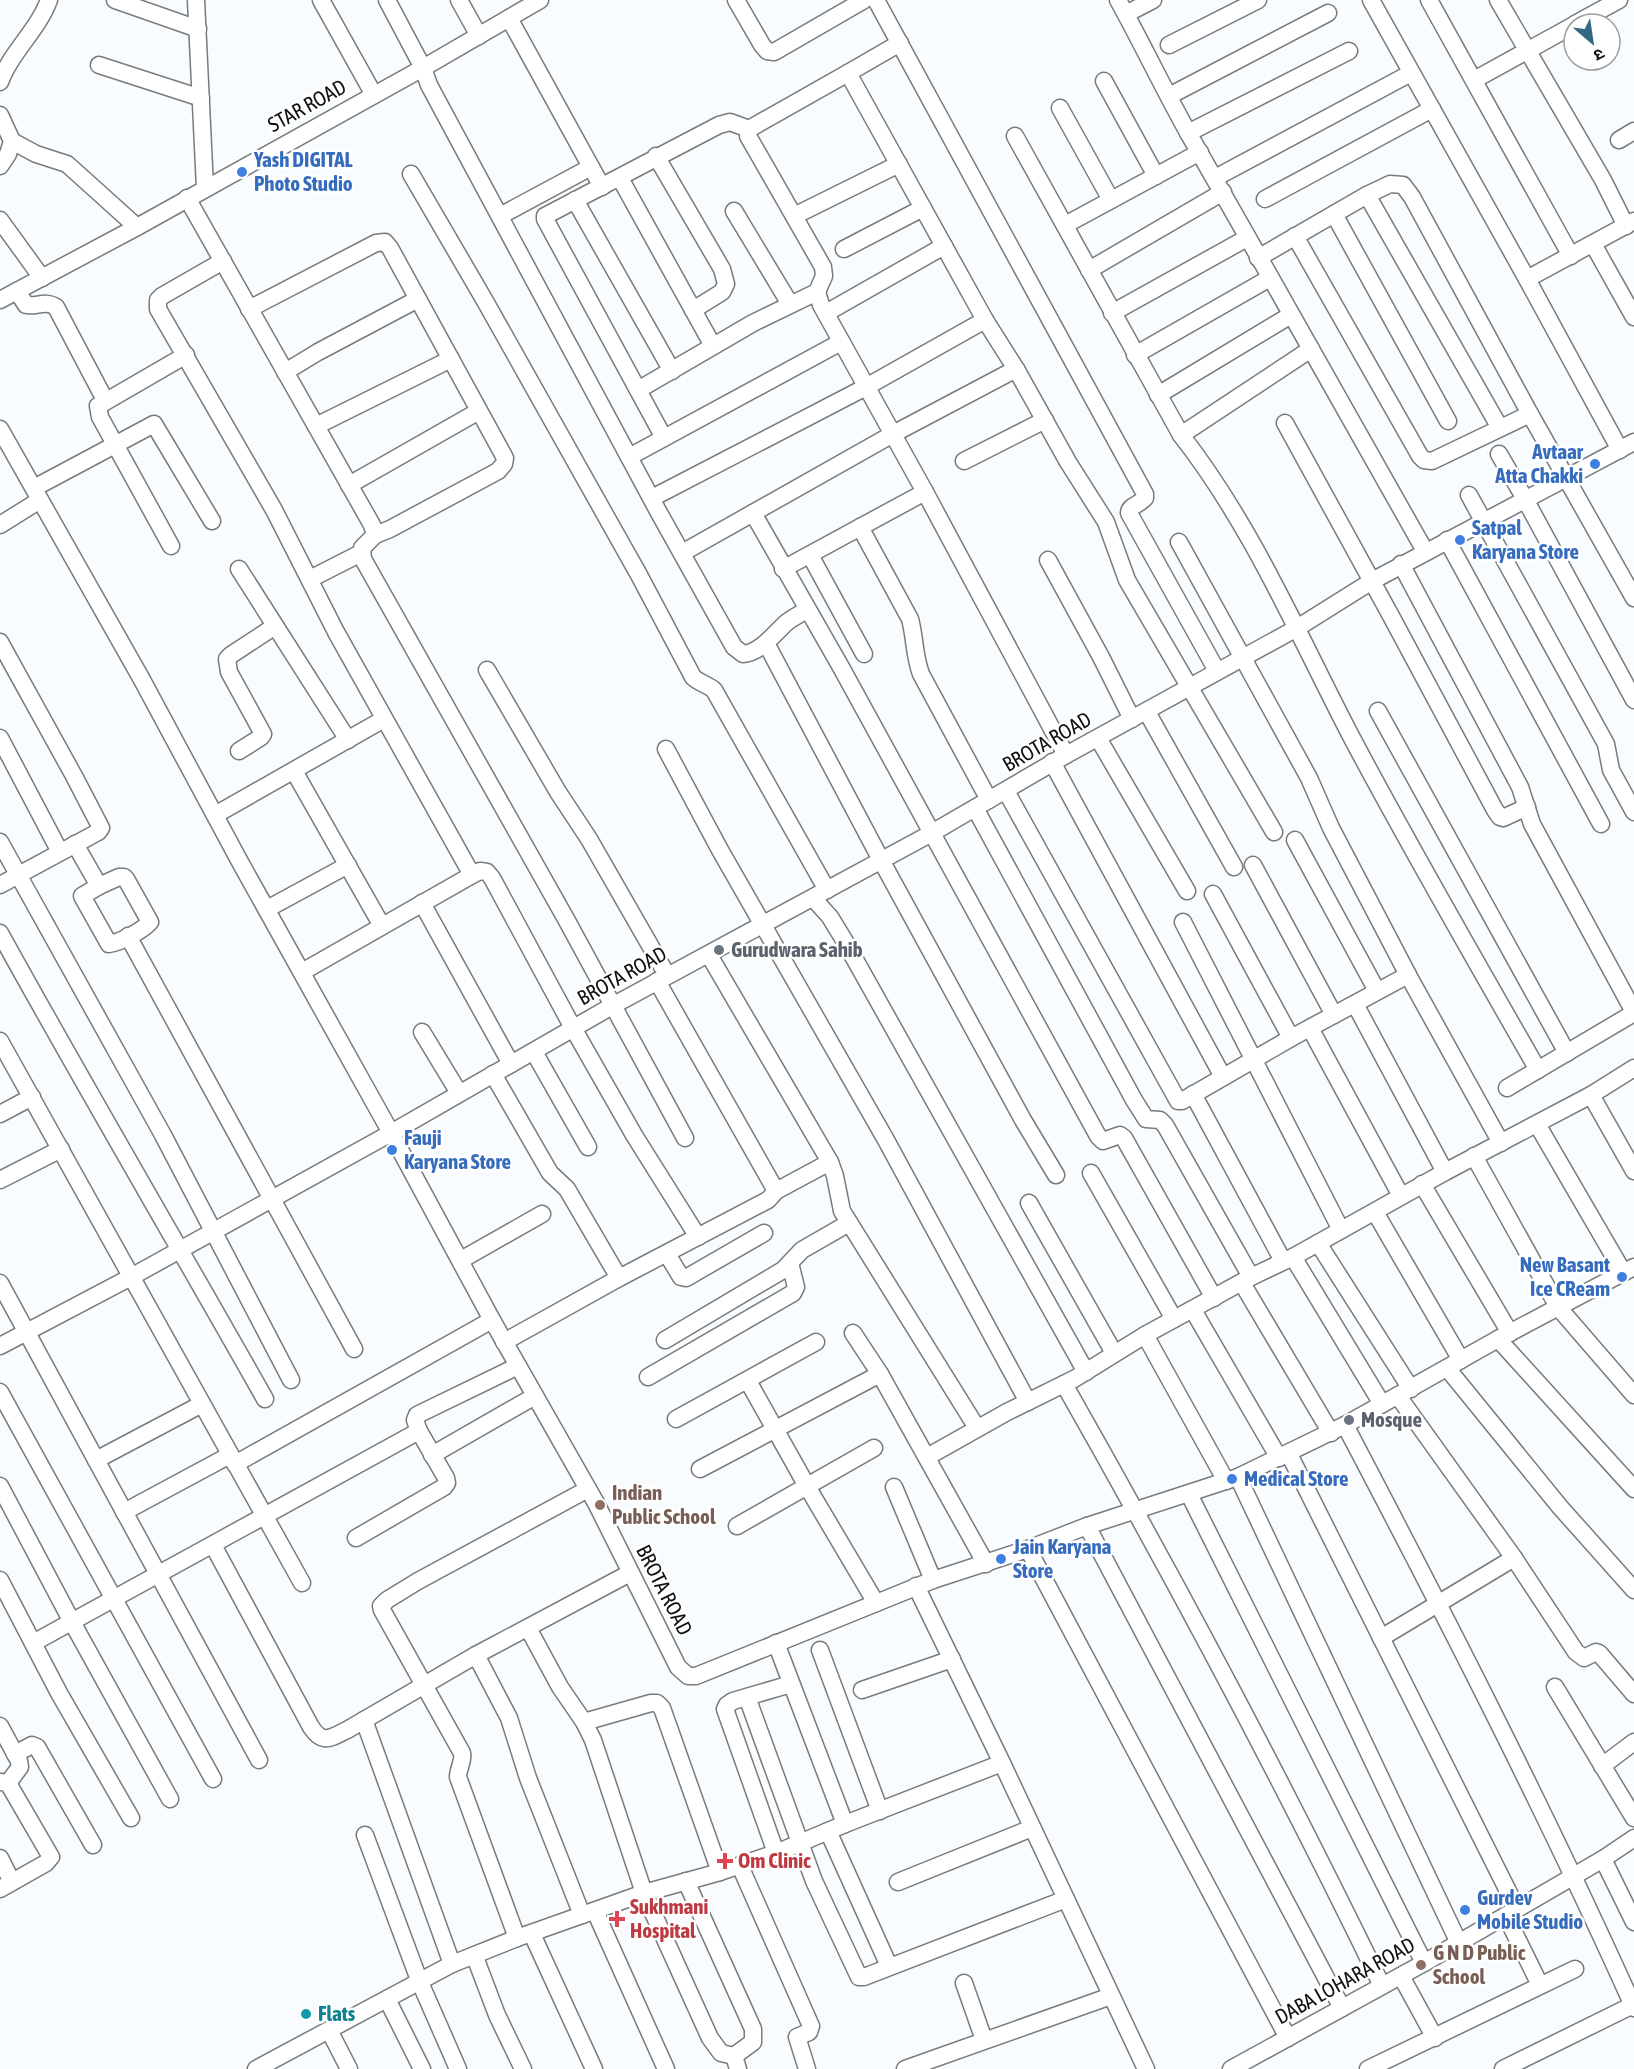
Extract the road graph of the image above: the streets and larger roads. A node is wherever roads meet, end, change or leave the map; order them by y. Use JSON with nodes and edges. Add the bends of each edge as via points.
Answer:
{"nodes":[{"id":1,"x":49,"y":0,"type":"edge"},
{"id":2,"x":114,"y":0,"type":"edge"},
{"id":3,"x":196,"y":0,"type":"edge"},
{"id":4,"x":321,"y":0,"type":"edge"},
{"id":5,"x":387,"y":0,"type":"edge"},
{"id":6,"x":459,"y":0,"type":"edge"},
{"id":7,"x":538,"y":0,"type":"edge"},
{"id":8,"x":736,"y":0,"type":"edge"},
{"id":9,"x":876,"y":0,"type":"edge"},
{"id":10,"x":1152,"y":0,"type":"edge"},
{"id":11,"x":1258,"y":0,"type":"edge"},
{"id":12,"x":1371,"y":0,"type":"edge"},
{"id":13,"x":1429,"y":0,"type":"edge"},
{"id":14,"x":1498,"y":0,"type":"edge"},
{"id":15,"x":1619,"y":0,"type":"edge"},
{"id":16,"x":853,"y":3,"type":"edge"},
{"id":17,"x":1122,"y":7,"type":"edge"},
{"id":18,"x":1597,"y":12,"type":"edge"},
{"id":19,"x":1328,"y":13,"type":"dead end"},
{"id":20,"x":509,"y":18,"type":"junction"},
{"id":21,"x":198,"y":29,"type":"junction"},
{"id":22,"x":1562,"y":31,"type":"edge"},
{"id":23,"x":479,"y":36,"type":"junction"},
{"id":24,"x":900,"y":44,"type":"junction"},
{"id":25,"x":1169,"y":45,"type":"dead end"},
{"id":26,"x":1527,"y":50,"type":"junction"},
{"id":27,"x":1349,"y":51,"type":"dead end"},
{"id":28,"x":99,"y":65,"type":"dead end"},
{"id":29,"x":423,"y":68,"type":"junction"},
{"id":30,"x":848,"y":73,"type":"junction"},
{"id":31,"x":1411,"y":73,"type":"junction"},
{"id":32,"x":1474,"y":80,"type":"junction"},
{"id":33,"x":1104,"y":81,"type":"dead end"},
{"id":34,"x":0,"y":82,"type":"edge"},
{"id":35,"x":374,"y":95,"type":"junction"},
{"id":36,"x":1168,"y":96,"type":"junction"},
{"id":37,"x":201,"y":98,"type":"junction"},
{"id":38,"x":1060,"y":108,"type":"dead end"},
{"id":39,"x":1432,"y":109,"type":"junction"},
{"id":40,"x":0,"y":116,"type":"edge"},
{"id":41,"x":749,"y":129,"type":"junction"},
{"id":42,"x":1634,"y":131,"type":"edge"},
{"id":43,"x":1188,"y":133,"type":"junction"},
{"id":44,"x":1015,"y":136,"type":"dead end"},
{"id":45,"x":1619,"y":140,"type":"dead end"},
{"id":46,"x":12,"y":141,"type":"junction"},
{"id":47,"x":1200,"y":152,"type":"junction"},
{"id":48,"x":656,"y":156,"type":"junction"},
{"id":49,"x":898,"y":164,"type":"junction"},
{"id":50,"x":0,"y":166,"type":"edge"},
{"id":51,"x":591,"y":167,"type":"junction"},
{"id":52,"x":411,"y":174,"type":"dead end"},
{"id":53,"x":1156,"y":176,"type":"junction"},
{"id":54,"x":620,"y":178,"type":"junction"},
{"id":55,"x":1219,"y":185,"type":"junction"},
{"id":56,"x":602,"y":187,"type":"junction"},
{"id":57,"x":205,"y":188,"type":"junction"},
{"id":58,"x":1367,"y":195,"type":"junction"},
{"id":59,"x":187,"y":198,"type":"junction"},
{"id":60,"x":1265,"y":199,"type":"dead end"},
{"id":61,"x":575,"y":200,"type":"junction"},
{"id":62,"x":1111,"y":200,"type":"junction"},
{"id":63,"x":923,"y":208,"type":"junction"},
{"id":64,"x":734,"y":211,"type":"dead end"},
{"id":65,"x":1334,"y":214,"type":"junction"},
{"id":66,"x":500,"y":216,"type":"junction"},
{"id":67,"x":794,"y":216,"type":"junction"},
{"id":68,"x":0,"y":220,"type":"edge"},
{"id":69,"x":1630,"y":224,"type":"edge"},
{"id":70,"x":1065,"y":225,"type":"junction"},
{"id":71,"x":137,"y":227,"type":"junction"},
{"id":72,"x":1295,"y":236,"type":"junction"},
{"id":73,"x":1247,"y":238,"type":"junction"},
{"id":74,"x":1593,"y":244,"type":"junction"},
{"id":75,"x":944,"y":246,"type":"junction"},
{"id":76,"x":844,"y":249,"type":"dead end"},
{"id":77,"x":1571,"y":256,"type":"junction"},
{"id":78,"x":1258,"y":258,"type":"junction"},
{"id":79,"x":223,"y":261,"type":"junction"},
{"id":80,"x":1089,"y":270,"type":"junction"},
{"id":81,"x":42,"y":278,"type":"junction"},
{"id":82,"x":1270,"y":278,"type":"junction"},
{"id":83,"x":1527,"y":279,"type":"junction"},
{"id":84,"x":17,"y":291,"type":"junction"},
{"id":85,"x":817,"y":292,"type":"junction"},
{"id":86,"x":418,"y":299,"type":"junction"},
{"id":87,"x":0,"y":300,"type":"edge"},
{"id":88,"x":790,"y":304,"type":"junction"},
{"id":89,"x":249,"y":309,"type":"junction"},
{"id":90,"x":693,"y":310,"type":"junction"},
{"id":91,"x":825,"y":313,"type":"junction"},
{"id":92,"x":1112,"y":313,"type":"junction"},
{"id":93,"x":1292,"y":315,"type":"junction"},
{"id":94,"x":1634,"y":317,"type":"edge"},
{"id":95,"x":985,"y":320,"type":"junction"},
{"id":96,"x":841,"y":342,"type":"junction"},
{"id":97,"x":713,"y":346,"type":"junction"},
{"id":98,"x":1311,"y":349,"type":"junction"},
{"id":99,"x":1135,"y":355,"type":"junction"},
{"id":100,"x":186,"y":356,"type":"junction"},
{"id":101,"x":451,"y":359,"type":"junction"},
{"id":102,"x":1016,"y":369,"type":"junction"},
{"id":103,"x":672,"y":371,"type":"junction"},
{"id":104,"x":285,"y":372,"type":"junction"},
{"id":105,"x":866,"y":387,"type":"junction"},
{"id":106,"x":638,"y":390,"type":"junction"},
{"id":107,"x":1158,"y":395,"type":"junction"},
{"id":108,"x":105,"y":400,"type":"junction"},
{"id":109,"x":479,"y":411,"type":"junction"},
{"id":110,"x":1530,"y":414,"type":"junction"},
{"id":111,"x":1045,"y":420,"type":"junction"},
{"id":112,"x":1448,"y":421,"type":"dead end"},
{"id":113,"x":1285,"y":423,"type":"dead end"},
{"id":114,"x":315,"y":426,"type":"junction"},
{"id":115,"x":1500,"y":428,"type":"junction"},
{"id":116,"x":0,"y":429,"type":"edge"},
{"id":117,"x":893,"y":434,"type":"junction"},
{"id":118,"x":1181,"y":435,"type":"junction"},
{"id":119,"x":664,"y":438,"type":"junction"},
{"id":120,"x":115,"y":444,"type":"junction"},
{"id":121,"x":1627,"y":446,"type":"edge"},
{"id":122,"x":1499,"y":454,"type":"dead end"},
{"id":123,"x":629,"y":457,"type":"junction"},
{"id":124,"x":964,"y":461,"type":"dead end"},
{"id":125,"x":1567,"y":477,"type":"junction"},
{"id":126,"x":349,"y":485,"type":"junction"},
{"id":127,"x":925,"y":492,"type":"junction"},
{"id":128,"x":37,"y":494,"type":"junction"},
{"id":129,"x":1469,"y":495,"type":"dead end"},
{"id":130,"x":652,"y":498,"type":"junction"},
{"id":131,"x":1525,"y":499,"type":"junction"},
{"id":132,"x":753,"y":513,"type":"junction"},
{"id":133,"x":1484,"y":520,"type":"junction"},
{"id":134,"x":212,"y":521,"type":"dead end"},
{"id":135,"x":0,"y":525,"type":"edge"},
{"id":136,"x":860,"y":527,"type":"junction"},
{"id":137,"x":375,"y":535,"type":"junction"},
{"id":138,"x":1447,"y":540,"type":"junction"},
{"id":139,"x":1179,"y":542,"type":"dead end"},
{"id":140,"x":171,"y":546,"type":"dead end"},
{"id":141,"x":1425,"y":551,"type":"junction"},
{"id":142,"x":361,"y":553,"type":"junction"},
{"id":143,"x":682,"y":553,"type":"junction"},
{"id":144,"x":810,"y":555,"type":"junction"},
{"id":145,"x":1048,"y":560,"type":"dead end"},
{"id":146,"x":1401,"y":564,"type":"junction"},
{"id":147,"x":239,"y":569,"type":"dead end"},
{"id":148,"x":783,"y":569,"type":"junction"},
{"id":149,"x":310,"y":579,"type":"junction"},
{"id":150,"x":1372,"y":580,"type":"junction"},
{"id":151,"x":1634,"y":598,"type":"edge"},
{"id":152,"x":807,"y":610,"type":"junction"},
{"id":153,"x":275,"y":626,"type":"junction"},
{"id":154,"x":1297,"y":628,"type":"junction"},
{"id":155,"x":0,"y":642,"type":"edge"},
{"id":156,"x":766,"y":643,"type":"junction"},
{"id":157,"x":864,"y":654,"type":"dead end"},
{"id":158,"x":1244,"y":658,"type":"junction"},
{"id":159,"x":487,"y":670,"type":"dead end"},
{"id":160,"x":1217,"y":671,"type":"junction"},
{"id":161,"x":1188,"y":686,"type":"junction"},
{"id":162,"x":1634,"y":700,"type":"edge"},
{"id":163,"x":1378,"y":711,"type":"dead end"},
{"id":164,"x":1139,"y":715,"type":"junction"},
{"id":165,"x":384,"y":719,"type":"junction"},
{"id":166,"x":0,"y":738,"type":"edge"},
{"id":167,"x":1098,"y":738,"type":"junction"},
{"id":168,"x":348,"y":740,"type":"junction"},
{"id":169,"x":666,"y":749,"type":"dead end"},
{"id":170,"x":239,"y":750,"type":"dead end"},
{"id":171,"x":1059,"y":759,"type":"junction"},
{"id":172,"x":294,"y":771,"type":"junction"},
{"id":173,"x":1006,"y":791,"type":"junction"},
{"id":174,"x":982,"y":804,"type":"junction"},
{"id":175,"x":1527,"y":807,"type":"junction"},
{"id":176,"x":1634,"y":812,"type":"edge"},
{"id":177,"x":215,"y":814,"type":"junction"},
{"id":178,"x":1601,"y":824,"type":"dead end"},
{"id":179,"x":1274,"y":832,"type":"dead end"},
{"id":180,"x":930,"y":834,"type":"junction"},
{"id":181,"x":1295,"y":840,"type":"dead end"},
{"id":182,"x":0,"y":842,"type":"edge"},
{"id":183,"x":68,"y":848,"type":"junction"},
{"id":184,"x":881,"y":860,"type":"junction"},
{"id":185,"x":348,"y":865,"type":"junction"},
{"id":186,"x":1253,"y":865,"type":"dead end"},
{"id":187,"x":1234,"y":867,"type":"dead end"},
{"id":188,"x":472,"y":875,"type":"junction"},
{"id":189,"x":17,"y":876,"type":"junction"},
{"id":190,"x":0,"y":885,"type":"edge"},
{"id":191,"x":99,"y":886,"type":"junction"},
{"id":192,"x":1187,"y":891,"type":"dead end"},
{"id":193,"x":820,"y":894,"type":"junction"},
{"id":194,"x":1213,"y":894,"type":"dead end"},
{"id":195,"x":422,"y":903,"type":"junction"},
{"id":196,"x":267,"y":909,"type":"junction"},
{"id":197,"x":1183,"y":922,"type":"dead end"},
{"id":198,"x":763,"y":925,"type":"junction"},
{"id":199,"x":382,"y":926,"type":"junction"},
{"id":200,"x":0,"y":933,"type":"edge"},
{"id":201,"x":128,"y":936,"type":"junction"},
{"id":202,"x":709,"y":955,"type":"junction"},
{"id":203,"x":302,"y":972,"type":"junction"},
{"id":204,"x":1408,"y":975,"type":"junction"},
{"id":205,"x":662,"y":978,"type":"junction"},
{"id":206,"x":1377,"y":991,"type":"junction"},
{"id":207,"x":1355,"y":1004,"type":"junction"},
{"id":208,"x":612,"y":1006,"type":"junction"},
{"id":209,"x":1634,"y":1013,"type":"edge"},
{"id":210,"x":1334,"y":1015,"type":"junction"},
{"id":211,"x":573,"y":1028,"type":"junction"},
{"id":212,"x":1310,"y":1028,"type":"junction"},
{"id":213,"x":422,"y":1032,"type":"dead end"},
{"id":214,"x":1291,"y":1038,"type":"junction"},
{"id":215,"x":3,"y":1051,"type":"edge"},
{"id":216,"x":534,"y":1052,"type":"junction"},
{"id":217,"x":1567,"y":1053,"type":"junction"},
{"id":218,"x":1253,"y":1059,"type":"junction"},
{"id":219,"x":511,"y":1064,"type":"junction"},
{"id":220,"x":1634,"y":1068,"type":"edge"},
{"id":221,"x":1538,"y":1070,"type":"junction"},
{"id":222,"x":493,"y":1074,"type":"junction"},
{"id":223,"x":1223,"y":1077,"type":"junction"},
{"id":224,"x":1507,"y":1088,"type":"dead end"},
{"id":225,"x":459,"y":1094,"type":"junction"},
{"id":226,"x":1193,"y":1094,"type":"junction"},
{"id":227,"x":1592,"y":1095,"type":"junction"},
{"id":228,"x":32,"y":1097,"type":"junction"},
{"id":229,"x":0,"y":1114,"type":"edge"},
{"id":230,"x":1537,"y":1124,"type":"junction"},
{"id":231,"x":391,"y":1133,"type":"junction"},
{"id":232,"x":685,"y":1138,"type":"dead end"},
{"id":233,"x":1501,"y":1143,"type":"junction"},
{"id":234,"x":588,"y":1147,"type":"dead end"},
{"id":235,"x":61,"y":1149,"type":"junction"},
{"id":236,"x":1474,"y":1156,"type":"junction"},
{"id":237,"x":830,"y":1162,"type":"junction"},
{"id":238,"x":1634,"y":1171,"type":"edge"},
{"id":239,"x":1445,"y":1172,"type":"junction"},
{"id":240,"x":1091,"y":1173,"type":"dead end"},
{"id":241,"x":1056,"y":1175,"type":"dead end"},
{"id":242,"x":0,"y":1180,"type":"edge"},
{"id":243,"x":1422,"y":1184,"type":"junction"},
{"id":244,"x":776,"y":1191,"type":"junction"},
{"id":245,"x":1401,"y":1196,"type":"junction"},
{"id":246,"x":272,"y":1198,"type":"junction"},
{"id":247,"x":1029,"y":1203,"type":"dead end"},
{"id":248,"x":1375,"y":1212,"type":"junction"},
{"id":249,"x":542,"y":1214,"type":"dead end"},
{"id":250,"x":849,"y":1223,"type":"junction"},
{"id":251,"x":1341,"y":1230,"type":"junction"},
{"id":252,"x":214,"y":1231,"type":"junction"},
{"id":253,"x":764,"y":1233,"type":"dead end"},
{"id":254,"x":698,"y":1237,"type":"junction"},
{"id":255,"x":1318,"y":1243,"type":"junction"},
{"id":256,"x":181,"y":1249,"type":"junction"},
{"id":257,"x":667,"y":1254,"type":"junction"},
{"id":258,"x":1288,"y":1259,"type":"junction"},
{"id":259,"x":460,"y":1260,"type":"junction"},
{"id":260,"x":790,"y":1263,"type":"junction"},
{"id":261,"x":1629,"y":1270,"type":"edge"},
{"id":262,"x":131,"y":1277,"type":"junction"},
{"id":263,"x":619,"y":1278,"type":"junction"},
{"id":264,"x":1247,"y":1280,"type":"junction"},
{"id":265,"x":0,"y":1283,"type":"edge"},
{"id":266,"x":1214,"y":1298,"type":"junction"},
{"id":267,"x":1558,"y":1307,"type":"junction"},
{"id":268,"x":1193,"y":1310,"type":"junction"},
{"id":269,"x":1174,"y":1319,"type":"junction"},
{"id":270,"x":492,"y":1320,"type":"junction"},
{"id":271,"x":27,"y":1331,"type":"junction"},
{"id":272,"x":853,"y":1333,"type":"dead end"},
{"id":273,"x":1145,"y":1335,"type":"junction"},
{"id":274,"x":1504,"y":1336,"type":"junction"},
{"id":275,"x":665,"y":1340,"type":"dead end"},
{"id":276,"x":504,"y":1342,"type":"junction"},
{"id":277,"x":816,"y":1342,"type":"dead end"},
{"id":278,"x":0,"y":1346,"type":"edge"},
{"id":279,"x":354,"y":1348,"type":"dead end"},
{"id":280,"x":1114,"y":1353,"type":"junction"},
{"id":281,"x":1454,"y":1364,"type":"junction"},
{"id":282,"x":518,"y":1366,"type":"junction"},
{"id":283,"x":1086,"y":1371,"type":"junction"},
{"id":284,"x":880,"y":1374,"type":"junction"},
{"id":285,"x":648,"y":1377,"type":"dead end"},
{"id":286,"x":291,"y":1380,"type":"dead end"},
{"id":287,"x":748,"y":1381,"type":"junction"},
{"id":288,"x":1064,"y":1384,"type":"junction"},
{"id":289,"x":0,"y":1392,"type":"edge"},
{"id":290,"x":1404,"y":1392,"type":"junction"},
{"id":291,"x":1634,"y":1395,"type":"edge"},
{"id":292,"x":535,"y":1396,"type":"junction"},
{"id":293,"x":265,"y":1399,"type":"dead end"},
{"id":294,"x":1028,"y":1402,"type":"junction"},
{"id":295,"x":202,"y":1404,"type":"junction"},
{"id":296,"x":1382,"y":1404,"type":"junction"},
{"id":297,"x":676,"y":1419,"type":"dead end"},
{"id":298,"x":977,"y":1428,"type":"junction"},
{"id":299,"x":1338,"y":1429,"type":"junction"},
{"id":300,"x":774,"y":1430,"type":"junction"},
{"id":301,"x":419,"y":1431,"type":"junction"},
{"id":302,"x":874,"y":1448,"type":"dead end"},
{"id":303,"x":432,"y":1455,"type":"junction"},
{"id":304,"x":1284,"y":1456,"type":"junction"},
{"id":305,"x":927,"y":1457,"type":"junction"},
{"id":306,"x":233,"y":1459,"type":"junction"},
{"id":307,"x":96,"y":1460,"type":"junction"},
{"id":308,"x":700,"y":1469,"type":"dead end"},
{"id":309,"x":1232,"y":1479,"type":"junction"},
{"id":310,"x":0,"y":1486,"type":"edge"},
{"id":311,"x":894,"y":1487,"type":"dead end"},
{"id":312,"x":807,"y":1488,"type":"junction"},
{"id":313,"x":1634,"y":1489,"type":"edge"},
{"id":314,"x":588,"y":1490,"type":"junction"},
{"id":315,"x":1189,"y":1494,"type":"junction"},
{"id":316,"x":1136,"y":1510,"type":"junction"},
{"id":317,"x":124,"y":1512,"type":"junction"},
{"id":318,"x":264,"y":1515,"type":"junction"},
{"id":319,"x":737,"y":1526,"type":"dead end"},
{"id":320,"x":1087,"y":1526,"type":"junction"},
{"id":321,"x":356,"y":1538,"type":"dead end"},
{"id":322,"x":213,"y":1545,"type":"junction"},
{"id":323,"x":1028,"y":1550,"type":"junction"},
{"id":324,"x":1514,"y":1558,"type":"junction"},
{"id":325,"x":986,"y":1564,"type":"junction"},
{"id":326,"x":630,"y":1573,"type":"junction"},
{"id":327,"x":158,"y":1576,"type":"junction"},
{"id":328,"x":0,"y":1580,"type":"edge"},
{"id":329,"x":933,"y":1580,"type":"junction"},
{"id":330,"x":302,"y":1583,"type":"dead end"},
{"id":331,"x":916,"y":1586,"type":"junction"},
{"id":332,"x":1634,"y":1590,"type":"edge"},
{"id":333,"x":113,"y":1599,"type":"junction"},
{"id":334,"x":876,"y":1603,"type":"junction"},
{"id":335,"x":1439,"y":1604,"type":"junction"},
{"id":336,"x":72,"y":1622,"type":"junction"},
{"id":337,"x":528,"y":1628,"type":"junction"},
{"id":338,"x":1381,"y":1638,"type":"junction"},
{"id":339,"x":33,"y":1643,"type":"junction"},
{"id":340,"x":776,"y":1643,"type":"junction"},
{"id":341,"x":820,"y":1650,"type":"dead end"},
{"id":342,"x":476,"y":1655,"type":"junction"},
{"id":343,"x":952,"y":1659,"type":"junction"},
{"id":344,"x":791,"y":1684,"type":"junction"},
{"id":345,"x":424,"y":1685,"type":"junction"},
{"id":346,"x":1555,"y":1687,"type":"dead end"},
{"id":347,"x":862,"y":1690,"type":"dead end"},
{"id":348,"x":1634,"y":1694,"type":"edge"},
{"id":349,"x":747,"y":1697,"type":"junction"},
{"id":350,"x":364,"y":1720,"type":"junction"},
{"id":351,"x":584,"y":1722,"type":"junction"},
{"id":352,"x":0,"y":1726,"type":"edge"},
{"id":353,"x":1634,"y":1742,"type":"edge"},
{"id":354,"x":15,"y":1754,"type":"junction"},
{"id":355,"x":259,"y":1760,"type":"dead end"},
{"id":356,"x":1002,"y":1764,"type":"junction"},
{"id":357,"x":1602,"y":1766,"type":"junction"},
{"id":358,"x":213,"y":1779,"type":"dead end"},
{"id":359,"x":4,"y":1782,"type":"edge"},
{"id":360,"x":170,"y":1799,"type":"dead end"},
{"id":361,"x":880,"y":1811,"type":"junction"},
{"id":362,"x":131,"y":1818,"type":"dead end"},
{"id":363,"x":1634,"y":1818,"type":"edge"},
{"id":364,"x":845,"y":1824,"type":"junction"},
{"id":365,"x":1032,"y":1828,"type":"junction"},
{"id":366,"x":828,"y":1831,"type":"junction"},
{"id":367,"x":365,"y":1835,"type":"dead end"},
{"id":368,"x":1634,"y":1838,"type":"edge"},
{"id":369,"x":799,"y":1843,"type":"junction"},
{"id":370,"x":93,"y":1845,"type":"dead end"},
{"id":371,"x":776,"y":1853,"type":"junction"},
{"id":372,"x":0,"y":1858,"type":"edge"},
{"id":373,"x":1604,"y":1859,"type":"junction"},
{"id":374,"x":740,"y":1866,"type":"junction"},
{"id":375,"x":720,"y":1872,"type":"junction"},
{"id":376,"x":1573,"y":1876,"type":"junction"},
{"id":377,"x":686,"y":1881,"type":"junction"},
{"id":378,"x":898,"y":1882,"type":"dead end"},
{"id":379,"x":6,"y":1885,"type":"edge"},
{"id":380,"x":644,"y":1893,"type":"junction"},
{"id":381,"x":1066,"y":1899,"type":"junction"},
{"id":382,"x":1511,"y":1912,"type":"junction"},
{"id":383,"x":589,"y":1913,"type":"junction"},
{"id":384,"x":1634,"y":1922,"type":"edge"},
{"id":385,"x":525,"y":1936,"type":"junction"},
{"id":386,"x":1458,"y":1941,"type":"junction"},
{"id":387,"x":474,"y":1956,"type":"junction"},
{"id":388,"x":1424,"y":1963,"type":"junction"},
{"id":389,"x":452,"y":1964,"type":"junction"},
{"id":390,"x":889,"y":1966,"type":"junction"},
{"id":391,"x":1575,"y":1968,"type":"dead end"},
{"id":392,"x":1401,"y":1976,"type":"junction"},
{"id":393,"x":419,"y":1980,"type":"junction"},
{"id":394,"x":964,"y":1983,"type":"dead end"},
{"id":395,"x":1540,"y":1985,"type":"junction"},
{"id":396,"x":1382,"y":1986,"type":"junction"},
{"id":397,"x":1111,"y":1996,"type":"junction"},
{"id":398,"x":387,"y":1999,"type":"junction"},
{"id":399,"x":1633,"y":2006,"type":"edge"},
{"id":400,"x":1342,"y":2008,"type":"junction"},
{"id":401,"x":329,"y":2030,"type":"junction"},
{"id":402,"x":1288,"y":2038,"type":"junction"},
{"id":403,"x":1435,"y":2038,"type":"junction"},
{"id":404,"x":984,"y":2040,"type":"junction"},
{"id":405,"x":736,"y":2063,"type":"edge"},
{"id":406,"x":277,"y":2064,"type":"edge"},
{"id":407,"x":916,"y":2067,"type":"edge"},
{"id":408,"x":256,"y":2069,"type":"edge"},
{"id":409,"x":349,"y":2069,"type":"edge"},
{"id":410,"x":422,"y":2069,"type":"edge"},
{"id":411,"x":458,"y":2069,"type":"edge"},
{"id":412,"x":523,"y":2069,"type":"edge"},
{"id":413,"x":594,"y":2069,"type":"edge"},
{"id":414,"x":666,"y":2069,"type":"edge"},
{"id":415,"x":807,"y":2069,"type":"edge"},
{"id":416,"x":1146,"y":2069,"type":"edge"},
{"id":417,"x":1231,"y":2069,"type":"edge"},
{"id":418,"x":1368,"y":2069,"type":"edge"},
{"id":419,"x":1503,"y":2069,"type":"edge"}],
"edges":[{"from":1,"to":34,"type":"street"},
{"from":2,"to":21,"type":"street"},
{"from":3,"to":21,"type":"street"},
{"from":4,"to":35,"type":"street"},
{"from":5,"to":29,"type":"street"},
{"from":6,"to":23,"type":"street"},
{"from":7,"to":20,"type":"street","name":"STAR ROAD"},
{"from":8,"to":16,"type":"street","via":[[762,45],[774,52]]},
{"from":9,"to":24,"type":"street"},
{"from":10,"to":17,"type":"street"},
{"from":11,"to":25,"type":"street"},
{"from":12,"to":31,"type":"street"},
{"from":13,"to":32,"type":"street"},
{"from":14,"to":26,"type":"street"},
{"from":15,"to":18,"type":"street"},
{"from":17,"to":36,"type":"street"},
{"from":19,"to":36,"type":"street"},
{"from":20,"to":23,"type":"street","name":"STAR ROAD"},
{"from":20,"to":51,"type":"street"},
{"from":21,"to":37,"type":"street"},
{"from":22,"to":26,"type":"street"},
{"from":23,"to":29,"type":"street","name":"STAR ROAD"},
{"from":24,"to":30,"type":"street"},
{"from":24,"to":160,"type":"street","via":[[1145,494],[1129,513]]},
{"from":26,"to":32,"type":"street"},
{"from":26,"to":69,"type":"street"},
{"from":27,"to":43,"type":"street"},
{"from":28,"to":37,"type":"street"},
{"from":29,"to":35,"type":"street","name":"STAR ROAD"},
{"from":29,"to":66,"type":"street"},
{"from":30,"to":41,"type":"street"},
{"from":30,"to":49,"type":"street"},
{"from":31,"to":39,"type":"street"},
{"from":31,"to":55,"type":"street"},
{"from":32,"to":77,"type":"street"},
{"from":33,"to":53,"type":"street"},
{"from":35,"to":57,"type":"street","name":"STAR ROAD"},
{"from":36,"to":43,"type":"street"},
{"from":37,"to":57,"type":"street"},
{"from":38,"to":62,"type":"street"},
{"from":39,"to":60,"type":"street"},
{"from":39,"to":83,"type":"street"},
{"from":40,"to":46,"type":"street"},
{"from":41,"to":48,"type":"street","via":[[730,122],[719,125]]},
{"from":41,"to":67,"type":"street","via":[[748,136]]},
{"from":42,"to":45,"type":"street"},
{"from":43,"to":47,"type":"street"},
{"from":44,"to":70,"type":"street"},
{"from":46,"to":50,"type":"street"},
{"from":46,"to":71,"type":"street","via":[[68,164]]},
{"from":47,"to":53,"type":"street"},
{"from":47,"to":55,"type":"street"},
{"from":48,"to":54,"type":"street"},
{"from":48,"to":90,"type":"street","via":[[722,269],[726,284],[722,292]]},
{"from":49,"to":63,"type":"street"},
{"from":49,"to":67,"type":"street"},
{"from":51,"to":56,"type":"street"},
{"from":51,"to":66,"type":"street"},
{"from":52,"to":193,"type":"street","via":[[693,677],[714,690]]},
{"from":53,"to":62,"type":"street"},
{"from":54,"to":56,"type":"street"},
{"from":54,"to":90,"type":"street"},
{"from":55,"to":73,"type":"street"},
{"from":55,"to":80,"type":"street"},
{"from":56,"to":61,"type":"street"},
{"from":57,"to":59,"type":"street","name":"STAR ROAD"},
{"from":58,"to":65,"type":"street"},
{"from":58,"to":110,"type":"street","via":[[1390,184],[1403,185],[1412,197]]},
{"from":58,"to":115,"type":"street"},
{"from":59,"to":71,"type":"street","name":"STAR ROAD"},
{"from":59,"to":79,"type":"street"},
{"from":61,"to":103,"type":"street"},
{"from":61,"to":106,"type":"street","via":[[550,212],[545,219]]},
{"from":62,"to":70,"type":"street"},
{"from":63,"to":75,"type":"street"},
{"from":63,"to":76,"type":"street"},
{"from":64,"to":88,"type":"street"},
{"from":65,"to":72,"type":"street"},
{"from":65,"to":112,"type":"street"},
{"from":66,"to":123,"type":"street"},
{"from":67,"to":85,"type":"street","via":[[823,267],[824,276]]},
{"from":68,"to":81,"type":"street"},
{"from":69,"to":74,"type":"street"},
{"from":70,"to":80,"type":"street"},
{"from":71,"to":81,"type":"street","name":"STAR ROAD"},
{"from":72,"to":78,"type":"street"},
{"from":72,"to":115,"type":"street","via":[[1424,460],[1432,461]]},
{"from":73,"to":78,"type":"street"},
{"from":73,"to":92,"type":"street"},
{"from":74,"to":77,"type":"street"},
{"from":74,"to":94,"type":"street"},
{"from":75,"to":91,"type":"street"},
{"from":75,"to":95,"type":"street"},
{"from":77,"to":83,"type":"street"},
{"from":78,"to":82,"type":"street"},
{"from":79,"to":89,"type":"street"},
{"from":79,"to":100,"type":"street","via":[[158,300],[159,309]]},
{"from":80,"to":92,"type":"street"},
{"from":81,"to":84,"type":"street","name":"STAR ROAD"},
{"from":82,"to":93,"type":"street"},
{"from":82,"to":99,"type":"street"},
{"from":83,"to":121,"type":"street"},
{"from":84,"to":87,"type":"street","name":"STAR ROAD"},
{"from":84,"to":108,"type":"street","via":[[26,305],[56,307]]},
{"from":85,"to":88,"type":"street"},
{"from":85,"to":91,"type":"street"},
{"from":86,"to":89,"type":"street","via":[[385,242],[376,243]]},
{"from":86,"to":101,"type":"street"},
{"from":86,"to":104,"type":"street"},
{"from":88,"to":97,"type":"street"},
{"from":89,"to":104,"type":"street"},
{"from":90,"to":97,"type":"street"},
{"from":91,"to":96,"type":"street"},
{"from":92,"to":99,"type":"street"},
{"from":93,"to":98,"type":"street"},
{"from":93,"to":107,"type":"street"},
{"from":95,"to":102,"type":"street"},
{"from":95,"to":105,"type":"street"},
{"from":96,"to":105,"type":"street"},
{"from":96,"to":119,"type":"street"},
{"from":97,"to":103,"type":"street"},
{"from":98,"to":118,"type":"street"},
{"from":98,"to":141,"type":"street"},
{"from":99,"to":107,"type":"street"},
{"from":100,"to":108,"type":"street"},
{"from":100,"to":149,"type":"street"},
{"from":101,"to":109,"type":"street"},
{"from":101,"to":114,"type":"street"},
{"from":102,"to":111,"type":"street"},
{"from":102,"to":117,"type":"street"},
{"from":103,"to":106,"type":"street"},
{"from":104,"to":114,"type":"street"},
{"from":105,"to":117,"type":"street"},
{"from":105,"to":130,"type":"street"},
{"from":106,"to":119,"type":"street"},
{"from":107,"to":118,"type":"street"},
{"from":108,"to":120,"type":"street","via":[[98,411]]},
{"from":109,"to":126,"type":"street"},
{"from":109,"to":137,"type":"street","via":[[505,458],[504,464],[461,492]]},
{"from":110,"to":115,"type":"street"},
{"from":110,"to":125,"type":"street"},
{"from":111,"to":124,"type":"street"},
{"from":111,"to":161,"type":"street","via":[[1106,522],[1127,580]]},
{"from":113,"to":150,"type":"street"},
{"from":114,"to":126,"type":"street"},
{"from":116,"to":128,"type":"street"},
{"from":117,"to":127,"type":"street"},
{"from":117,"to":132,"type":"street"},
{"from":118,"to":154,"type":"street","via":[[1212,478]]},
{"from":119,"to":123,"type":"street"},
{"from":120,"to":128,"type":"street"},
{"from":120,"to":134,"type":"street","via":[[154,424]]},
{"from":120,"to":140,"type":"street"},
{"from":121,"to":125,"type":"street","name":"BROTA ROAD"},
{"from":122,"to":131,"type":"street"},
{"from":123,"to":130,"type":"street"},
{"from":125,"to":131,"type":"street","name":"BROTA ROAD"},
{"from":125,"to":151,"type":"street"},
{"from":126,"to":137,"type":"street"},
{"from":127,"to":136,"type":"street"},
{"from":127,"to":171,"type":"street"},
{"from":128,"to":135,"type":"street"},
{"from":128,"to":177,"type":"street"},
{"from":129,"to":133,"type":"street"},
{"from":130,"to":143,"type":"street"},
{"from":131,"to":133,"type":"street","name":"BROTA ROAD"},
{"from":131,"to":162,"type":"street"},
{"from":132,"to":143,"type":"street"},
{"from":132,"to":148,"type":"street"},
{"from":133,"to":138,"type":"street","name":"BROTA ROAD"},
{"from":133,"to":176,"type":"street","via":[[1606,744],[1611,770]]},
{"from":136,"to":144,"type":"street"},
{"from":136,"to":174,"type":"street","via":[[910,619],[921,674]]},
{"from":137,"to":142,"type":"street"},
{"from":138,"to":141,"type":"street","name":"BROTA ROAD"},
{"from":138,"to":178,"type":"street"},
{"from":139,"to":158,"type":"street"},
{"from":141,"to":146,"type":"street","name":"BROTA ROAD"},
{"from":142,"to":149,"type":"street"},
{"from":142,"to":208,"type":"street"},
{"from":143,"to":156,"type":"street","via":[[738,651],[747,654]]},
{"from":144,"to":148,"type":"street"},
{"from":144,"to":157,"type":"street"},
{"from":145,"to":164,"type":"street","via":[[1101,657]]},
{"from":146,"to":150,"type":"street","name":"BROTA ROAD"},
{"from":146,"to":175,"type":"street"},
{"from":147,"to":153,"type":"street"},
{"from":148,"to":152,"type":"street"},
{"from":149,"to":165,"type":"street"},
{"from":150,"to":154,"type":"street","name":"BROTA ROAD"},
{"from":150,"to":175,"type":"street","via":[[1495,810],[1503,818]]},
{"from":152,"to":156,"type":"street","via":[[787,622]]},
{"from":152,"to":180,"type":"street"},
{"from":153,"to":168,"type":"street"},
{"from":153,"to":170,"type":"street","via":[[227,659],[229,672],[263,734]]},
{"from":154,"to":158,"type":"street","name":"BROTA ROAD"},
{"from":154,"to":221,"type":"street","via":[[1353,739]]},
{"from":155,"to":183,"type":"street","via":[[100,825],[98,832]]},
{"from":156,"to":184,"type":"street"},
{"from":158,"to":160,"type":"street","name":"BROTA ROAD"},
{"from":158,"to":204,"type":"street"},
{"from":159,"to":205,"type":"street","via":[[589,838]]},
{"from":160,"to":161,"type":"street","name":"BROTA ROAD"},
{"from":161,"to":164,"type":"street","name":"BROTA ROAD"},
{"from":161,"to":179,"type":"street"},
{"from":163,"to":217,"type":"street"},
{"from":164,"to":167,"type":"street","name":"BROTA ROAD"},
{"from":164,"to":187,"type":"street"},
{"from":165,"to":168,"type":"street"},
{"from":165,"to":188,"type":"street"},
{"from":166,"to":183,"type":"street"},
{"from":167,"to":171,"type":"street","name":"BROTA ROAD"},
{"from":167,"to":192,"type":"street"},
{"from":168,"to":172,"type":"street"},
{"from":169,"to":198,"type":"street"},
{"from":171,"to":173,"type":"street","name":"BROTA ROAD"},
{"from":171,"to":223,"type":"street"},
{"from":172,"to":177,"type":"street"},
{"from":172,"to":185,"type":"street"},
{"from":173,"to":174,"type":"street","name":"BROTA ROAD"},
{"from":173,"to":226,"type":"street","via":[[1177,1099],[1182,1101]]},
{"from":174,"to":180,"type":"street","name":"BROTA ROAD"},
{"from":174,"to":264,"type":"street","via":[[1134,1100],[1146,1119],[1161,1120],[1165,1125]]},
{"from":175,"to":209,"type":"street","via":[[1532,824]]},
{"from":177,"to":196,"type":"street"},
{"from":180,"to":184,"type":"street","name":"BROTA ROAD"},
{"from":180,"to":266,"type":"street","via":[[1098,1136],[1103,1141],[1120,1135],[1124,1138]]},
{"from":181,"to":206,"type":"street"},
{"from":182,"to":189,"type":"street"},
{"from":183,"to":189,"type":"street"},
{"from":183,"to":191,"type":"street"},
{"from":184,"to":193,"type":"street","name":"BROTA ROAD"},
{"from":184,"to":241,"type":"street"},
{"from":185,"to":196,"type":"street"},
{"from":185,"to":199,"type":"street"},
{"from":186,"to":210,"type":"street"},
{"from":188,"to":195,"type":"street"},
{"from":188,"to":211,"type":"street","via":[[487,872],[492,878]]},
{"from":189,"to":190,"type":"street"},
{"from":189,"to":252,"type":"street"},
{"from":191,"to":201,"type":"street","via":[[84,894],[83,900],[106,942],[112,944]]},
{"from":191,"to":201,"type":"street","via":[[124,877],[150,920]]},
{"from":193,"to":198,"type":"street","name":"BROTA ROAD"},
{"from":193,"to":283,"type":"street"},
{"from":194,"to":214,"type":"street"},
{"from":195,"to":199,"type":"street"},
{"from":195,"to":219,"type":"street"},
{"from":196,"to":203,"type":"street"},
{"from":197,"to":218,"type":"street"},
{"from":198,"to":202,"type":"street","name":"BROTA ROAD"},
{"from":198,"to":294,"type":"street","via":[[886,1140]]},
{"from":199,"to":203,"type":"street"},
{"from":200,"to":256,"type":"street"},
{"from":201,"to":246,"type":"street"},
{"from":202,"to":205,"type":"street","name":"BROTA ROAD"},
{"from":202,"to":237,"type":"street"},
{"from":203,"to":231,"type":"street"},
{"from":204,"to":206,"type":"street"},
{"from":204,"to":233,"type":"street"},
{"from":205,"to":208,"type":"street","name":"BROTA ROAD"},
{"from":205,"to":244,"type":"street"},
{"from":206,"to":207,"type":"street"},
{"from":207,"to":210,"type":"street"},
{"from":207,"to":239,"type":"street"},
{"from":208,"to":211,"type":"street","name":"BROTA ROAD"},
{"from":208,"to":232,"type":"street"},
{"from":209,"to":217,"type":"street"},
{"from":210,"to":212,"type":"street"},
{"from":211,"to":216,"type":"street","name":"BROTA ROAD"},
{"from":211,"to":254,"type":"street"},
{"from":212,"to":214,"type":"street"},
{"from":212,"to":245,"type":"street"},
{"from":213,"to":225,"type":"street"},
{"from":214,"to":218,"type":"street"},
{"from":215,"to":228,"type":"street"},
{"from":216,"to":219,"type":"street","name":"BROTA ROAD"},
{"from":216,"to":234,"type":"street"},
{"from":217,"to":221,"type":"street"},
{"from":218,"to":223,"type":"street"},
{"from":218,"to":251,"type":"street"},
{"from":219,"to":222,"type":"street","name":"BROTA ROAD"},
{"from":220,"to":227,"type":"street"},
{"from":221,"to":224,"type":"street"},
{"from":222,"to":225,"type":"street","name":"BROTA ROAD"},
{"from":222,"to":263,"type":"street","via":[[550,1173],[567,1189]]},
{"from":223,"to":226,"type":"street"},
{"from":225,"to":231,"type":"street","name":"BROTA ROAD"},
{"from":226,"to":258,"type":"street"},
{"from":227,"to":230,"type":"street"},
{"from":227,"to":238,"type":"street"},
{"from":228,"to":229,"type":"street"},
{"from":228,"to":235,"type":"street"},
{"from":230,"to":233,"type":"street"},
{"from":230,"to":261,"type":"street"},
{"from":231,"to":246,"type":"street"},
{"from":231,"to":259,"type":"street","name":"BROTA ROAD"},
{"from":233,"to":236,"type":"street"},
{"from":235,"to":242,"type":"street"},
{"from":235,"to":262,"type":"street"},
{"from":236,"to":239,"type":"street"},
{"from":236,"to":267,"type":"street"},
{"from":237,"to":244,"type":"street"},
{"from":237,"to":250,"type":"street","via":[[842,1211]]},
{"from":239,"to":243,"type":"street"},
{"from":240,"to":269,"type":"street"},
{"from":243,"to":245,"type":"street"},
{"from":243,"to":274,"type":"street"},
{"from":244,"to":254,"type":"street","via":[[768,1200]]},
{"from":245,"to":248,"type":"street"},
{"from":246,"to":252,"type":"street"},
{"from":246,"to":279,"type":"street"},
{"from":247,"to":280,"type":"street"},
{"from":248,"to":251,"type":"street"},
{"from":248,"to":281,"type":"street"},
{"from":249,"to":259,"type":"street"},
{"from":250,"to":260,"type":"street","via":[[802,1250]]},
{"from":250,"to":298,"type":"street"},
{"from":251,"to":255,"type":"street"},
{"from":252,"to":256,"type":"street"},
{"from":252,"to":286,"type":"street"},
{"from":253,"to":257,"type":"street","via":[[686,1278],[681,1277]]},
{"from":254,"to":257,"type":"street"},
{"from":255,"to":258,"type":"street"},
{"from":255,"to":290,"type":"street"},
{"from":256,"to":262,"type":"street"},
{"from":256,"to":293,"type":"street"},
{"from":257,"to":263,"type":"street"},
{"from":258,"to":264,"type":"street"},
{"from":258,"to":296,"type":"street"},
{"from":259,"to":270,"type":"street","name":"BROTA ROAD"},
{"from":260,"to":275,"type":"street"},
{"from":260,"to":285,"type":"street","via":[[796,1287],[793,1293]]},
{"from":261,"to":267,"type":"street","name":"BROTA ROAD"},
{"from":262,"to":271,"type":"street"},
{"from":262,"to":295,"type":"street"},
{"from":263,"to":276,"type":"street"},
{"from":264,"to":266,"type":"street"},
{"from":264,"to":299,"type":"street"},
{"from":265,"to":271,"type":"street"},
{"from":266,"to":268,"type":"street"},
{"from":267,"to":274,"type":"street","name":"BROTA ROAD"},
{"from":267,"to":291,"type":"street"},
{"from":268,"to":269,"type":"street"},
{"from":268,"to":304,"type":"street"},
{"from":269,"to":273,"type":"street"},
{"from":270,"to":276,"type":"street","name":"BROTA ROAD"},
{"from":270,"to":306,"type":"street"},
{"from":271,"to":278,"type":"street"},
{"from":271,"to":307,"type":"street"},
{"from":272,"to":284,"type":"street"},
{"from":273,"to":280,"type":"street"},
{"from":273,"to":309,"type":"street"},
{"from":274,"to":281,"type":"street","name":"BROTA ROAD"},
{"from":274,"to":313,"type":"street"},
{"from":276,"to":282,"type":"street","name":"BROTA ROAD"},
{"from":277,"to":287,"type":"street"},
{"from":280,"to":283,"type":"street"},
{"from":281,"to":290,"type":"street","name":"BROTA ROAD"},
{"from":281,"to":332,"type":"street","via":[[1560,1506]]},
{"from":282,"to":292,"type":"street","name":"BROTA ROAD"},
{"from":282,"to":301,"type":"street","via":[[420,1412],[415,1420]]},
{"from":283,"to":288,"type":"street"},
{"from":284,"to":300,"type":"street"},
{"from":284,"to":305,"type":"street"},
{"from":287,"to":297,"type":"street"},
{"from":287,"to":300,"type":"street"},
{"from":288,"to":294,"type":"street"},
{"from":288,"to":316,"type":"street"},
{"from":289,"to":333,"type":"street"},
{"from":290,"to":296,"type":"street","name":"BROTA ROAD"},
{"from":290,"to":324,"type":"street"},
{"from":292,"to":303,"type":"street"},
{"from":292,"to":314,"type":"street","name":"BROTA ROAD"},
{"from":294,"to":298,"type":"street"},
{"from":295,"to":306,"type":"street"},
{"from":295,"to":307,"type":"street"},
{"from":296,"to":299,"type":"street","name":"BROTA ROAD"},
{"from":298,"to":305,"type":"street"},
{"from":299,"to":304,"type":"street","name":"BROTA ROAD"},
{"from":299,"to":335,"type":"street"},
{"from":300,"to":308,"type":"street"},
{"from":300,"to":312,"type":"street"},
{"from":301,"to":303,"type":"street"},
{"from":301,"to":318,"type":"street"},
{"from":302,"to":312,"type":"street"},
{"from":303,"to":321,"type":"street","via":[[446,1478],[444,1487]]},
{"from":304,"to":309,"type":"street","name":"BROTA ROAD"},
{"from":304,"to":338,"type":"street"},
{"from":305,"to":325,"type":"street"},
{"from":306,"to":317,"type":"street"},
{"from":306,"to":318,"type":"street"},
{"from":307,"to":317,"type":"street"},
{"from":309,"to":315,"type":"street","name":"BROTA ROAD"},
{"from":309,"to":386,"type":"street"},
{"from":310,"to":336,"type":"street"},
{"from":311,"to":329,"type":"street"},
{"from":312,"to":319,"type":"street"},
{"from":312,"to":334,"type":"street"},
{"from":314,"to":326,"type":"street","name":"BROTA ROAD"},
{"from":314,"to":345,"type":"street","via":[[382,1603],[382,1610]]},
{"from":315,"to":316,"type":"street","name":"BROTA ROAD"},
{"from":315,"to":388,"type":"street"},
{"from":316,"to":320,"type":"street","name":"BROTA ROAD"},
{"from":316,"to":396,"type":"street","via":[[1321,1860]]},
{"from":317,"to":327,"type":"street"},
{"from":318,"to":322,"type":"street"},
{"from":318,"to":330,"type":"street"},
{"from":320,"to":323,"type":"street","name":"BROTA ROAD"},
{"from":320,"to":400,"type":"street"},
{"from":322,"to":327,"type":"street"},
{"from":322,"to":350,"type":"street","via":[[318,1737],[332,1737]]},
{"from":323,"to":325,"type":"street","name":"BROTA ROAD"},
{"from":323,"to":402,"type":"street"},
{"from":324,"to":335,"type":"street"},
{"from":324,"to":348,"type":"street","via":[[1576,1652],[1584,1658],[1599,1653]]},
{"from":325,"to":329,"type":"street","name":"BROTA ROAD"},
{"from":326,"to":337,"type":"street"},
{"from":326,"to":340,"type":"street","name":"BROTA ROAD","via":[[678,1667],[688,1676]]},
{"from":327,"to":333,"type":"street"},
{"from":327,"to":355,"type":"street"},
{"from":328,"to":339,"type":"street"},
{"from":329,"to":331,"type":"street","name":"BROTA ROAD"},
{"from":331,"to":334,"type":"street","name":"BROTA ROAD"},
{"from":331,"to":343,"type":"street"},
{"from":333,"to":336,"type":"street"},
{"from":333,"to":358,"type":"street"},
{"from":334,"to":340,"type":"street","name":"BROTA ROAD"},
{"from":335,"to":338,"type":"street"},
{"from":335,"to":376,"type":"street"},
{"from":336,"to":339,"type":"street"},
{"from":336,"to":360,"type":"street"},
{"from":337,"to":342,"type":"street"},
{"from":337,"to":351,"type":"street"},
{"from":338,"to":382,"type":"street"},
{"from":339,"to":362,"type":"street"},
{"from":340,"to":344,"type":"street"},
{"from":341,"to":361,"type":"street"},
{"from":342,"to":345,"type":"street"},
{"from":342,"to":383,"type":"street","via":[[509,1718],[528,1778]]},
{"from":343,"to":347,"type":"street"},
{"from":343,"to":356,"type":"street"},
{"from":344,"to":349,"type":"street"},
{"from":344,"to":364,"type":"street"},
{"from":345,"to":350,"type":"street"},
{"from":345,"to":385,"type":"street","via":[[462,1753],[458,1777]]},
{"from":346,"to":357,"type":"street"},
{"from":349,"to":369,"type":"street"},
{"from":349,"to":371,"type":"street","via":[[725,1709]]},
{"from":350,"to":389,"type":"street"},
{"from":351,"to":375,"type":"street","via":[[651,1703],[662,1708]]},
{"from":351,"to":380,"type":"street"},
{"from":352,"to":354,"type":"street"},
{"from":353,"to":357,"type":"street"},
{"from":354,"to":359,"type":"street","via":[[20,1767]]},
{"from":354,"to":370,"type":"street","via":[[33,1745],[37,1747]]},
{"from":356,"to":361,"type":"street"},
{"from":356,"to":365,"type":"street"},
{"from":357,"to":363,"type":"street"},
{"from":359,"to":379,"type":"street","via":[[51,1857]]},
{"from":361,"to":364,"type":"street"},
{"from":364,"to":366,"type":"street"},
{"from":365,"to":378,"type":"street"},
{"from":365,"to":381,"type":"street"},
{"from":366,"to":369,"type":"street"},
{"from":366,"to":390,"type":"street"},
{"from":367,"to":393,"type":"street"},
{"from":368,"to":373,"type":"street","name":"DABA LOHARA ROAD"},
{"from":369,"to":371,"type":"street"},
{"from":369,"to":390,"type":"street","via":[[858,1975],[864,1977]]},
{"from":371,"to":374,"type":"street"},
{"from":372,"to":379,"type":"street"},
{"from":373,"to":376,"type":"street","name":"DABA LOHARA ROAD"},
{"from":373,"to":384,"type":"street"},
{"from":374,"to":375,"type":"street"},
{"from":374,"to":415,"type":"street","via":[[811,2026],[797,2037]]},
{"from":375,"to":377,"type":"street"},
{"from":376,"to":382,"type":"street","name":"DABA LOHARA ROAD"},
{"from":376,"to":399,"type":"street"},
{"from":377,"to":380,"type":"street"},
{"from":377,"to":405,"type":"street","via":[[753,2029],[753,2042]]},
{"from":380,"to":383,"type":"street"},
{"from":380,"to":405,"type":"street","via":[[710,2037]]},
{"from":381,"to":390,"type":"street"},
{"from":381,"to":397,"type":"street"},
{"from":382,"to":386,"type":"street","name":"DABA LOHARA ROAD"},
{"from":382,"to":395,"type":"street"},
{"from":383,"to":385,"type":"street"},
{"from":383,"to":414,"type":"street"},
{"from":385,"to":387,"type":"street"},
{"from":385,"to":413,"type":"street"},
{"from":386,"to":388,"type":"street","name":"DABA LOHARA ROAD"},
{"from":387,"to":389,"type":"street"},
{"from":387,"to":412,"type":"street"},
{"from":388,"to":392,"type":"street","name":"DABA LOHARA ROAD"},
{"from":389,"to":393,"type":"street"},
{"from":391,"to":395,"type":"street"},
{"from":392,"to":396,"type":"street","name":"DABA LOHARA ROAD"},
{"from":392,"to":403,"type":"street"},
{"from":393,"to":398,"type":"street"},
{"from":393,"to":411,"type":"street"},
{"from":394,"to":404,"type":"street"},
{"from":395,"to":403,"type":"street"},
{"from":396,"to":400,"type":"street","name":"DABA LOHARA ROAD"},
{"from":397,"to":404,"type":"street"},
{"from":397,"to":416,"type":"street"},
{"from":398,"to":401,"type":"street"},
{"from":398,"to":410,"type":"street"},
{"from":399,"to":419,"type":"street"},
{"from":400,"to":402,"type":"street","name":"DABA LOHARA ROAD"},
{"from":401,"to":406,"type":"street"},
{"from":401,"to":409,"type":"street"},
{"from":402,"to":417,"type":"street","name":"DABA LOHARA ROAD"},
{"from":403,"to":418,"type":"street"},
{"from":404,"to":407,"type":"street"},
{"from":406,"to":408,"type":"street"}]}
